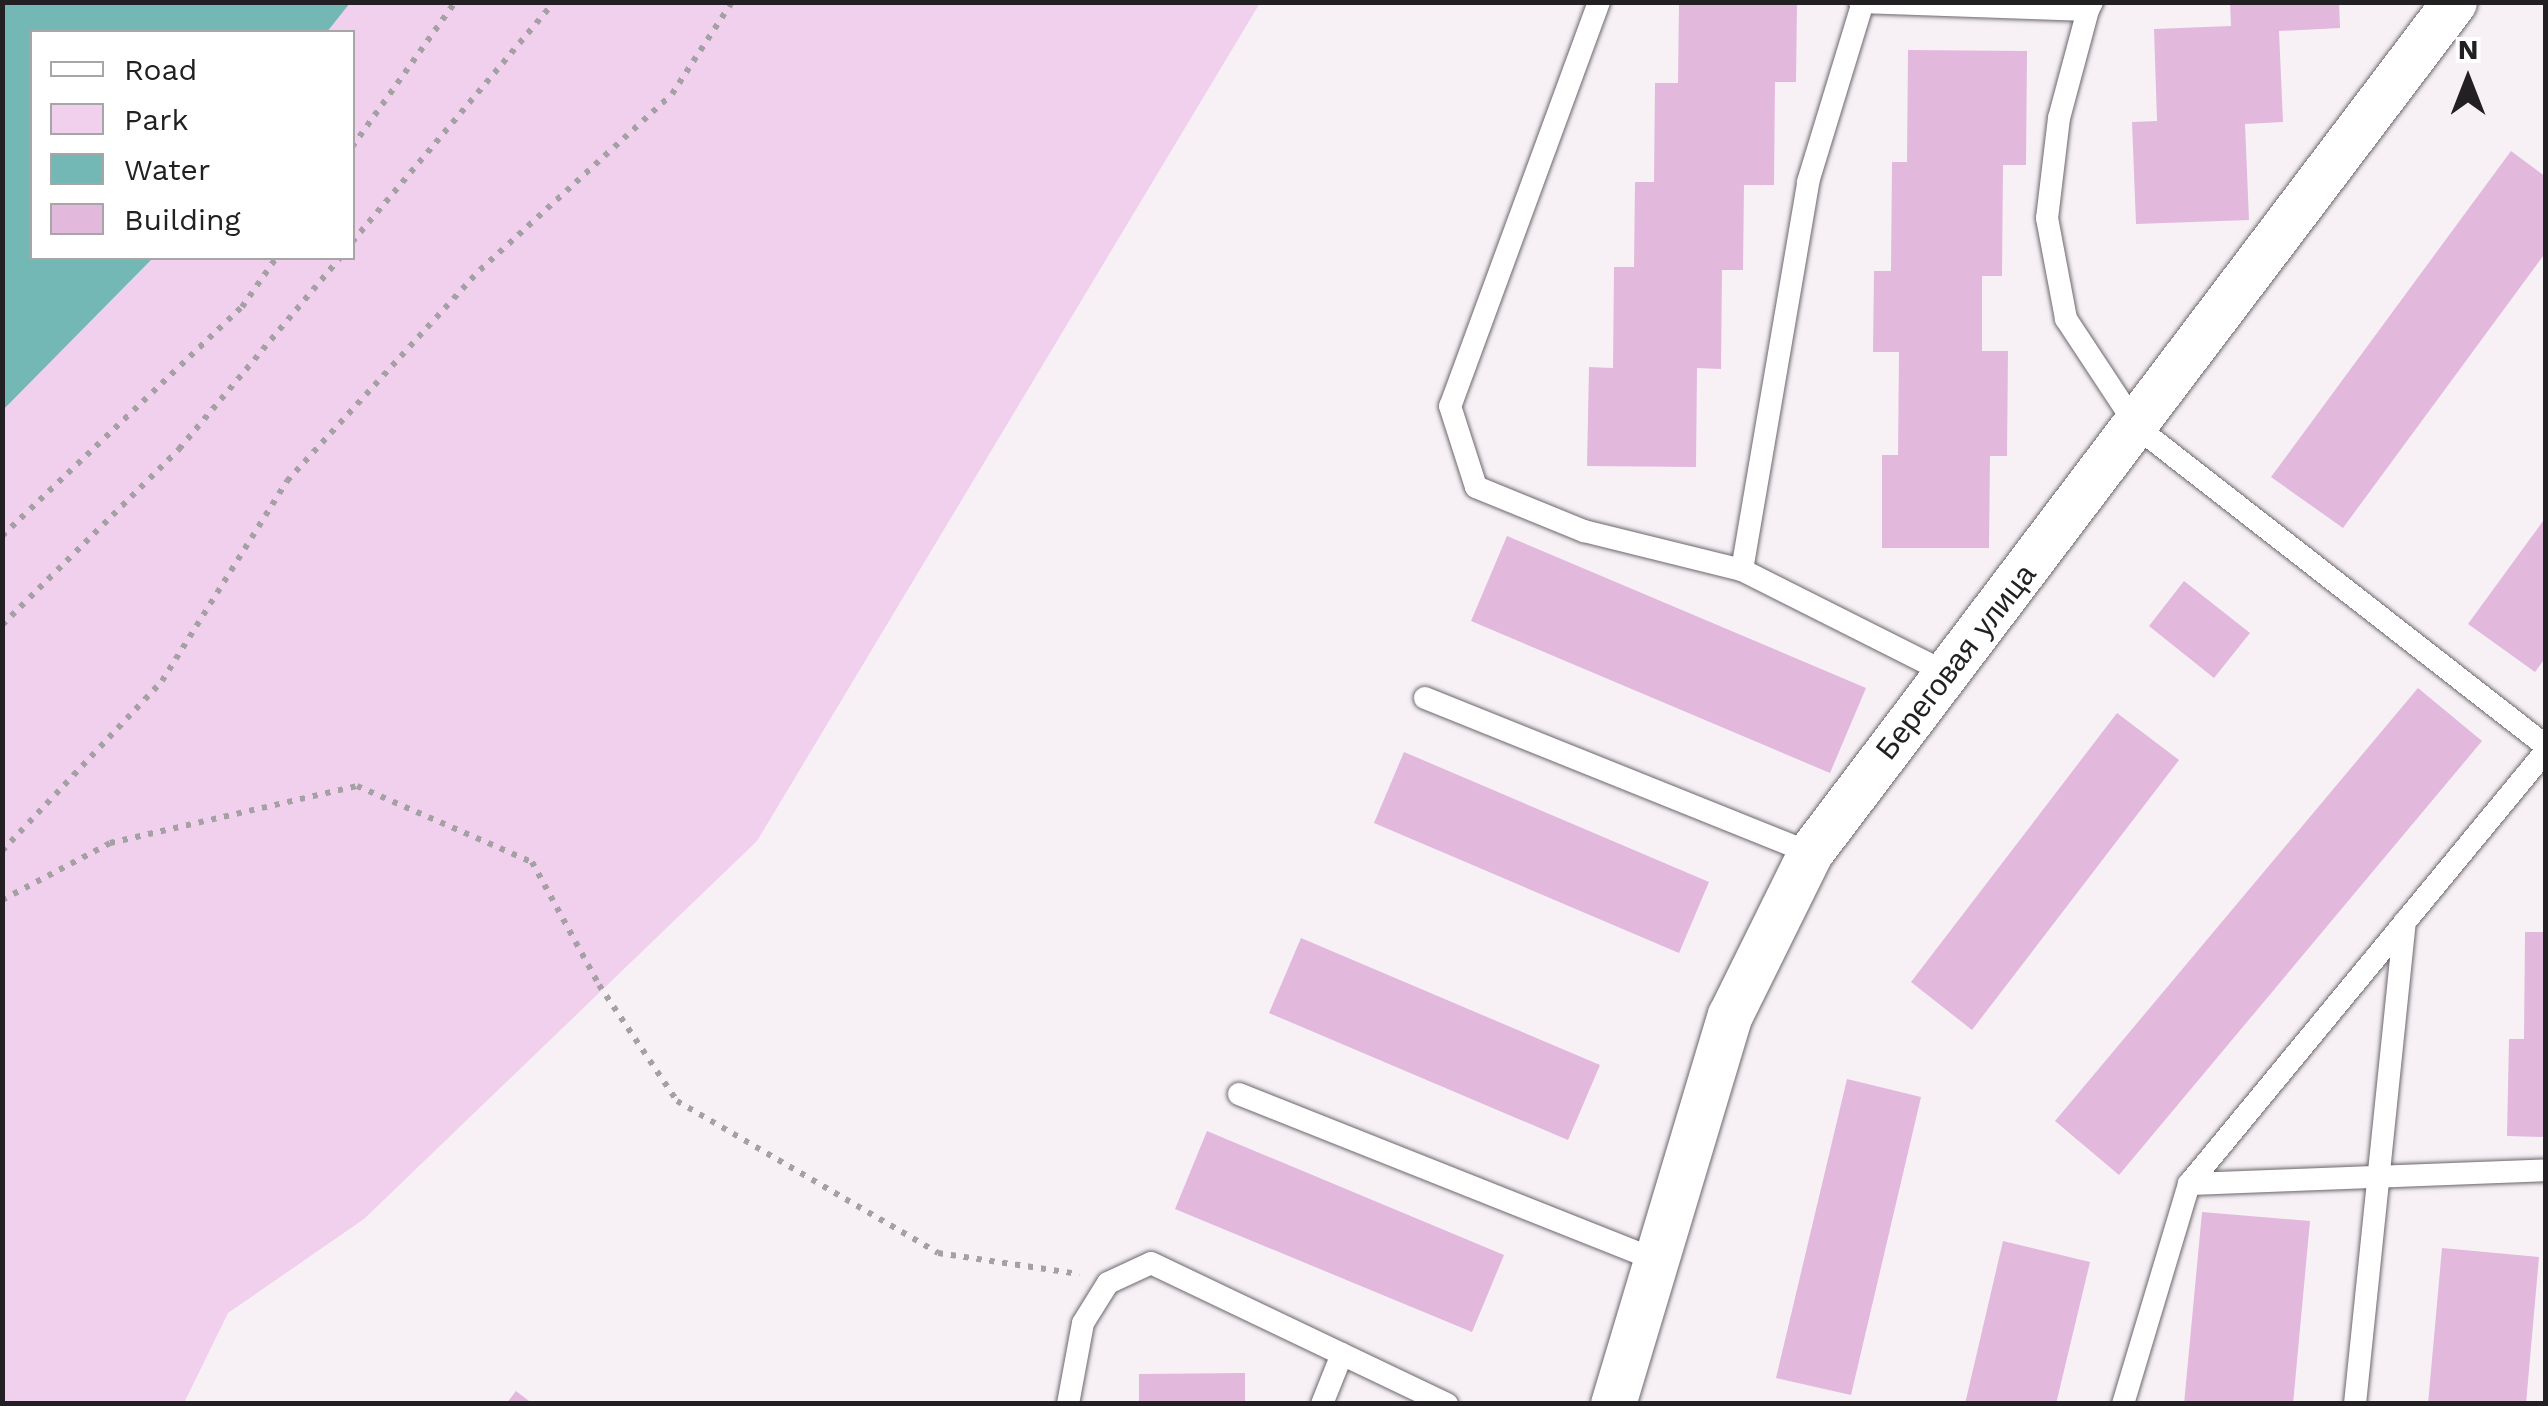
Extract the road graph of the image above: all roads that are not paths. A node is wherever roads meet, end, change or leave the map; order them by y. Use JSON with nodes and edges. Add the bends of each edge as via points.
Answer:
{"nodes":[{"id":1,"x":1598,"y":2,"type":"edge"},
{"id":2,"x":2454,"y":2,"type":"edge"},
{"id":3,"x":1861,"y":4,"type":"edge"},
{"id":4,"x":2090,"y":6,"type":"edge"},
{"id":5,"x":2138,"y":428,"type":"junction"},
{"id":6,"x":1742,"y":570,"type":"junction"},
{"id":7,"x":1947,"y":672,"type":"junction"},
{"id":8,"x":1425,"y":698,"type":"dead end"},
{"id":9,"x":2546,"y":749,"type":"edge"},
{"id":10,"x":1810,"y":853,"type":"junction"},
{"id":11,"x":2405,"y":922,"type":"junction"},
{"id":12,"x":1240,"y":1094,"type":"dead end"},
{"id":13,"x":2546,"y":1170,"type":"edge"},
{"id":14,"x":2375,"y":1174,"type":"junction"},
{"id":15,"x":2189,"y":1184,"type":"junction"},
{"id":16,"x":1652,"y":1258,"type":"junction"},
{"id":17,"x":1342,"y":1354,"type":"junction"},
{"id":18,"x":1616,"y":1403,"type":"edge"},
{"id":19,"x":1068,"y":1404,"type":"edge"},
{"id":20,"x":1322,"y":1404,"type":"edge"},
{"id":21,"x":1447,"y":1404,"type":"edge"},
{"id":22,"x":2123,"y":1404,"type":"edge"},
{"id":23,"x":2355,"y":1404,"type":"edge"}],
"edges":[{"from":1,"to":6,"type":"lane","via":[[1450,406],[1462,456],[1476,487],[1584,532]]},
{"from":2,"to":5,"type":"street","name":"Береговая улица"},
{"from":3,"to":4,"type":"lane"},
{"from":3,"to":6,"type":"lane","via":[[1808,182]]},
{"from":4,"to":5,"type":"lane","via":[[2059,118],[2047,218],[2066,319]]},
{"from":5,"to":7,"type":"street","name":"Береговая улица"},
{"from":5,"to":9,"type":"lane"},
{"from":6,"to":7,"type":"lane"},
{"from":7,"to":10,"type":"street","name":"Береговая улица"},
{"from":8,"to":10,"type":"lane"},
{"from":9,"to":11,"type":"lane"},
{"from":10,"to":16,"type":"street","name":"Береговая улица","via":[[1730,1015]]},
{"from":11,"to":14,"type":"lane"},
{"from":11,"to":15,"type":"lane"},
{"from":12,"to":16,"type":"lane"},
{"from":13,"to":14,"type":"lane"},
{"from":14,"to":15,"type":"lane"},
{"from":14,"to":23,"type":"lane"},
{"from":15,"to":22,"type":"lane"},
{"from":16,"to":18,"type":"street","name":"Береговая улица"},
{"from":17,"to":19,"type":"lane","via":[[1151,1263],[1108,1284],[1083,1323]]},
{"from":17,"to":20,"type":"lane"},
{"from":17,"to":21,"type":"lane"}]}
